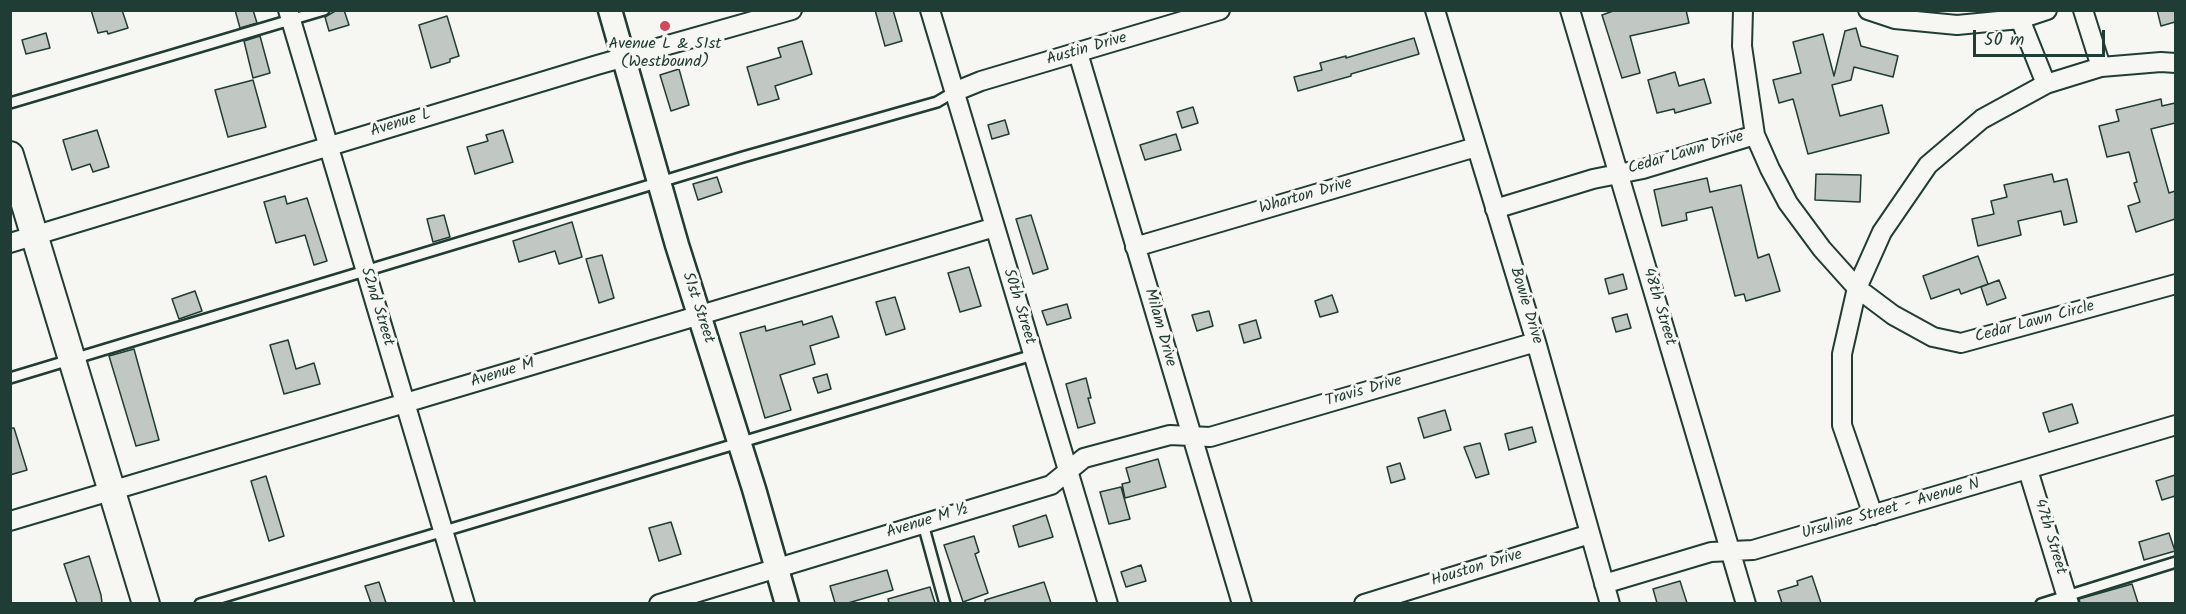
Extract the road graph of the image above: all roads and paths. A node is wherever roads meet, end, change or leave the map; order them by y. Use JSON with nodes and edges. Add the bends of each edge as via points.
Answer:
{"nodes":[{"id":1,"x":324,"y":10,"type":"edge"},
{"id":2,"x":610,"y":10,"type":"edge"},
{"id":3,"x":792,"y":10,"type":"edge"},
{"id":4,"x":930,"y":10,"type":"edge"},
{"id":5,"x":1220,"y":10,"type":"edge"},
{"id":6,"x":1435,"y":10,"type":"edge"},
{"id":7,"x":1570,"y":10,"type":"edge"},
{"id":8,"x":1743,"y":10,"type":"edge"},
{"id":9,"x":1868,"y":10,"type":"edge"},
{"id":10,"x":2047,"y":10,"type":"edge"},
{"id":11,"x":2083,"y":10,"type":"edge"},
{"id":12,"x":289,"y":16,"type":"edge"},
{"id":13,"x":2020,"y":19,"type":"junction"},
{"id":14,"x":1078,"y":52,"type":"junction"},
{"id":15,"x":624,"y":58,"type":"junction"},
{"id":16,"x":2175,"y":63,"type":"edge"},
{"id":17,"x":2101,"y":67,"type":"junction"},
{"id":18,"x":2046,"y":84,"type":"junction"},
{"id":19,"x":954,"y":92,"type":"junction"},
{"id":20,"x":10,"y":103,"type":"edge"},
{"id":21,"x":1755,"y":135,"type":"junction"},
{"id":22,"x":328,"y":146,"type":"junction"},
{"id":23,"x":1476,"y":147,"type":"junction"},
{"id":24,"x":10,"y":155,"type":"edge"},
{"id":25,"x":1618,"y":173,"type":"junction"},
{"id":26,"x":659,"y":183,"type":"junction"},
{"id":27,"x":1495,"y":209,"type":"junction"},
{"id":28,"x":995,"y":227,"type":"junction"},
{"id":29,"x":36,"y":235,"type":"junction"},
{"id":30,"x":10,"y":243,"type":"edge"},
{"id":31,"x":1135,"y":247,"type":"junction"},
{"id":32,"x":365,"y":271,"type":"junction"},
{"id":33,"x":2175,"y":284,"type":"edge"},
{"id":34,"x":1857,"y":288,"type":"junction"},
{"id":35,"x":699,"y":315,"type":"junction"},
{"id":36,"x":1536,"y":342,"type":"junction"},
{"id":37,"x":1033,"y":355,"type":"junction"},
{"id":38,"x":73,"y":359,"type":"junction"},
{"id":39,"x":10,"y":378,"type":"edge"},
{"id":40,"x":405,"y":403,"type":"junction"},
{"id":41,"x":2175,"y":425,"type":"edge"},
{"id":42,"x":1191,"y":435,"type":"junction"},
{"id":43,"x":739,"y":442,"type":"junction"},
{"id":44,"x":2028,"y":470,"type":"junction"},
{"id":45,"x":1068,"y":471,"type":"junction"},
{"id":46,"x":112,"y":490,"type":"junction"},
{"id":47,"x":1874,"y":515,"type":"junction"},
{"id":48,"x":10,"y":521,"type":"edge"},
{"id":49,"x":923,"y":524,"type":"junction"},
{"id":50,"x":444,"y":531,"type":"junction"},
{"id":51,"x":1590,"y":534,"type":"junction"},
{"id":52,"x":1730,"y":552,"type":"junction"},
{"id":53,"x":2175,"y":562,"type":"edge"},
{"id":54,"x":776,"y":567,"type":"junction"},
{"id":55,"x":1604,"y":584,"type":"junction"},
{"id":56,"x":2068,"y":600,"type":"edge"},
{"id":57,"x":146,"y":603,"type":"edge"},
{"id":58,"x":200,"y":603,"type":"edge"},
{"id":59,"x":465,"y":603,"type":"edge"},
{"id":60,"x":659,"y":603,"type":"edge"},
{"id":61,"x":787,"y":603,"type":"edge"},
{"id":62,"x":945,"y":603,"type":"edge"},
{"id":63,"x":1108,"y":603,"type":"edge"},
{"id":64,"x":1242,"y":603,"type":"edge"},
{"id":65,"x":1364,"y":603,"type":"edge"},
{"id":66,"x":1610,"y":603,"type":"edge"},
{"id":67,"x":1746,"y":603,"type":"edge"},
{"id":68,"x":2041,"y":603,"type":"edge"}],
"edges":[{"from":1,"to":12,"type":"lane"},
{"from":2,"to":15,"type":"street","name":"51st Street"},
{"from":3,"to":15,"type":"street","name":"Avenue L"},
{"from":4,"to":19,"type":"street","name":"50th Street"},
{"from":5,"to":14,"type":"street","name":"Austin Drive"},
{"from":6,"to":23,"type":"street","name":"Bowie Drive"},
{"from":7,"to":25,"type":"street","name":"48th Street"},
{"from":8,"to":21,"type":"street","name":"Cedar Lawn Circle","via":[[1742,45]]},
{"from":9,"to":13,"type":"street","via":[[1895,19],[1957,25]]},
{"from":10,"to":13,"type":"street"},
{"from":11,"to":17,"type":"street"},
{"from":12,"to":20,"type":"lane"},
{"from":12,"to":22,"type":"street","name":"52nd Street"},
{"from":13,"to":18,"type":"street"},
{"from":14,"to":19,"type":"street","name":"Austin Drive"},
{"from":14,"to":31,"type":"street","name":"Milam Drive"},
{"from":15,"to":22,"type":"street","name":"Avenue L"},
{"from":15,"to":26,"type":"street","name":"51st Street"},
{"from":16,"to":17,"type":"street"},
{"from":17,"to":18,"type":"street"},
{"from":18,"to":34,"type":"street","via":[[1982,119],[1928,165],[1882,231]]},
{"from":19,"to":26,"type":"lane","via":[[937,102]]},
{"from":19,"to":28,"type":"street","name":"50th Street"},
{"from":21,"to":25,"type":"street","name":"Cedar Lawn Drive"},
{"from":21,"to":34,"type":"street","name":"Cedar Lawn Circle","via":[[1788,203]]},
{"from":22,"to":29,"type":"street","name":"Avenue L"},
{"from":22,"to":32,"type":"street","name":"52nd Street"},
{"from":23,"to":27,"type":"street","name":"Bowie Drive"},
{"from":23,"to":31,"type":"street","name":"Wharton Drive"},
{"from":24,"to":29,"type":"main road"},
{"from":25,"to":27,"type":"street"},
{"from":25,"to":52,"type":"street","name":"48th Street"},
{"from":26,"to":32,"type":"lane"},
{"from":26,"to":35,"type":"street","name":"51st Street"},
{"from":27,"to":36,"type":"street","name":"Bowie Drive"},
{"from":28,"to":35,"type":"street","name":"Avenue M"},
{"from":28,"to":37,"type":"street","name":"50th Street"},
{"from":29,"to":30,"type":"street","name":"Avenue L"},
{"from":29,"to":38,"type":"main road"},
{"from":31,"to":42,"type":"street","name":"Milam Drive"},
{"from":32,"to":38,"type":"lane"},
{"from":32,"to":40,"type":"street","name":"52nd Street"},
{"from":33,"to":34,"type":"street","name":"Cedar Lawn Circle","via":[[1961,343],[1933,337],[1893,315]]},
{"from":34,"to":47,"type":"street","via":[[1842,354],[1842,425]]},
{"from":35,"to":40,"type":"street","name":"Avenue M"},
{"from":35,"to":43,"type":"street","name":"51st Street"},
{"from":36,"to":42,"type":"street","name":"Travis Drive","via":[[1210,437]]},
{"from":36,"to":51,"type":"street","name":"Bowie Drive"},
{"from":37,"to":43,"type":"lane"},
{"from":37,"to":45,"type":"street","name":"50th Street"},
{"from":38,"to":39,"type":"lane"},
{"from":38,"to":46,"type":"main road"},
{"from":40,"to":46,"type":"street","name":"Avenue M"},
{"from":40,"to":50,"type":"street","name":"52nd Street"},
{"from":41,"to":44,"type":"street","name":"Ursuline Street - Avenue N"},
{"from":42,"to":45,"type":"street","name":"Avenue M ½","via":[[1170,435],[1084,458]]},
{"from":42,"to":64,"type":"street","name":"Milam Drive"},
{"from":43,"to":50,"type":"lane"},
{"from":43,"to":54,"type":"street","name":"51st Street"},
{"from":44,"to":47,"type":"street","name":"Ursuline Street - Avenue N"},
{"from":44,"to":56,"type":"street","name":"47th Street"},
{"from":45,"to":49,"type":"street","name":"Avenue M ½","via":[[1052,485]]},
{"from":45,"to":63,"type":"street","name":"50th Street"},
{"from":46,"to":48,"type":"street","name":"Avenue M"},
{"from":46,"to":57,"type":"main road"},
{"from":47,"to":52,"type":"street","name":"Ursuline Street - Avenue N","via":[[1753,550]]},
{"from":49,"to":54,"type":"street","name":"Avenue M ½"},
{"from":49,"to":62,"type":"lane"},
{"from":50,"to":58,"type":"lane"},
{"from":50,"to":59,"type":"street","name":"52nd Street"},
{"from":51,"to":55,"type":"street","name":"Bowie Drive"},
{"from":51,"to":65,"type":"street","name":"Houston Drive"},
{"from":52,"to":55,"type":"street","name":"Ursuline Street - Avenue N","via":[[1711,552]]},
{"from":52,"to":67,"type":"street","name":"48th Street"},
{"from":53,"to":56,"type":"lane"},
{"from":54,"to":60,"type":"street","name":"Avenue M ½"},
{"from":54,"to":61,"type":"street","name":"51st Street"},
{"from":55,"to":66,"type":"street","name":"Bowie Drive"},
{"from":56,"to":68,"type":"lane"}]}
